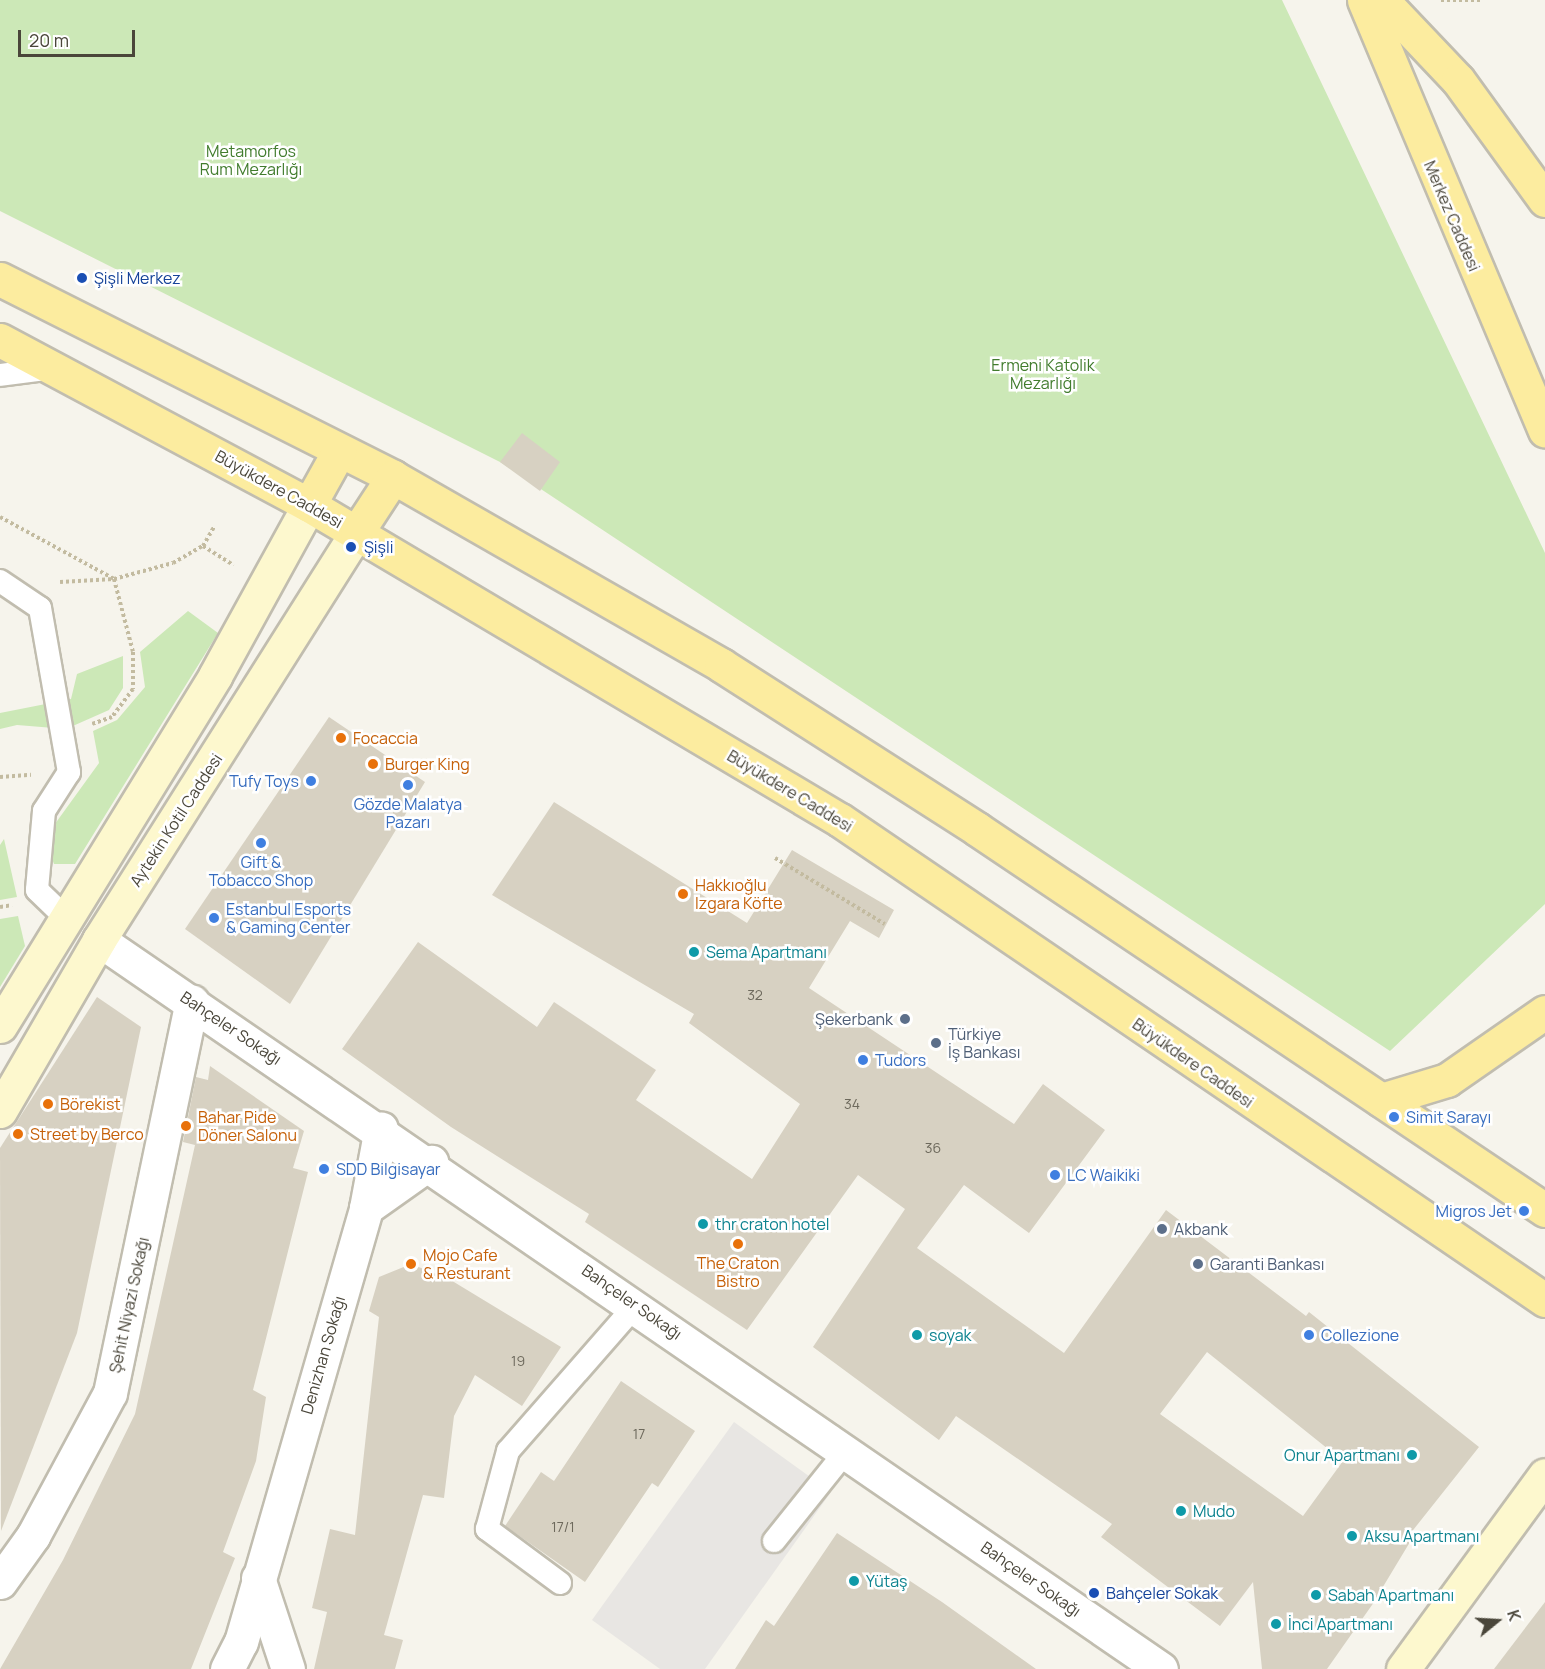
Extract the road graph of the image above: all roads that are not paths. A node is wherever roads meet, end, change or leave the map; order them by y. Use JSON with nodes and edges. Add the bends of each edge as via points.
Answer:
{"nodes":[{"id":1,"x":1364,"y":0,"type":"edge"},
{"id":2,"x":1382,"y":0,"type":"edge"},
{"id":3,"x":1545,"y":200,"type":"edge"},
{"id":4,"x":0,"y":279,"type":"edge"},
{"id":5,"x":0,"y":340,"type":"edge"},
{"id":6,"x":54,"y":368,"type":"junction"},
{"id":7,"x":0,"y":375,"type":"edge"},
{"id":8,"x":1545,"y":430,"type":"edge"},
{"id":9,"x":339,"y":451,"type":"junction"},
{"id":10,"x":393,"y":477,"type":"junction"},
{"id":11,"x":309,"y":505,"type":"junction"},
{"id":12,"x":357,"y":532,"type":"junction"},
{"id":13,"x":0,"y":581,"type":"edge"},
{"id":14,"x":66,"y":918,"type":"junction"},
{"id":15,"x":99,"y":940,"type":"junction"},
{"id":16,"x":192,"y":1002,"type":"junction"},
{"id":17,"x":1545,"y":1011,"type":"edge"},
{"id":18,"x":0,"y":1026,"type":"edge"},
{"id":19,"x":1381,"y":1100,"type":"junction"},
{"id":20,"x":0,"y":1111,"type":"edge"},
{"id":21,"x":381,"y":1128,"type":"junction"},
{"id":22,"x":431,"y":1162,"type":"junction"},
{"id":23,"x":366,"y":1208,"type":"junction"},
{"id":24,"x":1545,"y":1210,"type":"edge"},
{"id":25,"x":1545,"y":1300,"type":"edge"},
{"id":26,"x":636,"y":1305,"type":"junction"},
{"id":27,"x":847,"y":1450,"type":"junction"},
{"id":28,"x":1545,"y":1475,"type":"edge"},
{"id":29,"x":774,"y":1541,"type":"dead end"},
{"id":30,"x":258,"y":1578,"type":"junction"},
{"id":31,"x":0,"y":1582,"type":"edge"},
{"id":32,"x":560,"y":1583,"type":"dead end"},
{"id":33,"x":227,"y":1669,"type":"edge"},
{"id":34,"x":288,"y":1669,"type":"edge"},
{"id":35,"x":1161,"y":1669,"type":"edge"},
{"id":36,"x":1403,"y":1669,"type":"edge"}],
"edges":[{"from":1,"to":8,"type":"main road","name":"Merkez Caddesi"},
{"from":2,"to":3,"type":"main road","via":[[1458,80]]},
{"from":4,"to":9,"type":"main road"},
{"from":5,"to":6,"type":"main road","name":"Büyükdere Caddesi"},
{"from":6,"to":7,"type":"lane"},
{"from":6,"to":11,"type":"main road","name":"Büyükdere Caddesi"},
{"from":9,"to":10,"type":"main road"},
{"from":9,"to":11,"type":"main road"},
{"from":10,"to":12,"type":"main road"},
{"from":10,"to":19,"type":"main road","via":[[777,699]]},
{"from":11,"to":12,"type":"main road","name":"Büyükdere Caddesi"},
{"from":11,"to":14,"type":"main road","via":[[215,676]]},
{"from":12,"to":15,"type":"main road","name":"Aytekin Kotil Caddesi"},
{"from":12,"to":25,"type":"main road","name":"Büyükdere Caddesi","via":[[840,820]]},
{"from":13,"to":14,"type":"lane","via":[[40,608],[69,772],[44,811],[37,890]]},
{"from":14,"to":18,"type":"main road"},
{"from":15,"to":16,"type":"street","name":"Bahçeler Sokağı"},
{"from":15,"to":20,"type":"main road","name":"Aytekin Kotil Caddesi"},
{"from":16,"to":21,"type":"street","name":"Bahçeler Sokağı"},
{"from":16,"to":31,"type":"street","name":"Şehit Niyazi Sokağı","via":[[110,1393],[33,1536]]},
{"from":17,"to":19,"type":"main road","via":[[1447,1080]]},
{"from":19,"to":24,"type":"main road"},
{"from":21,"to":22,"type":"street","name":"Bahçeler Sokağı"},
{"from":21,"to":23,"type":"street","name":"Denizhan Sokağı"},
{"from":22,"to":23,"type":"street"},
{"from":22,"to":26,"type":"street","name":"Bahçeler Sokağı"},
{"from":23,"to":30,"type":"street","name":"Denizhan Sokağı"},
{"from":26,"to":27,"type":"street","name":"Bahçeler Sokağı"},
{"from":26,"to":32,"type":"lane","via":[[508,1451],[487,1529]]},
{"from":27,"to":29,"type":"lane"},
{"from":27,"to":35,"type":"street","name":"Bahçeler Sokağı"},
{"from":28,"to":36,"type":"main road"},
{"from":30,"to":33,"type":"street","name":"Denizhan Sokağı","via":[[241,1642]]},
{"from":30,"to":34,"type":"street"}]}
